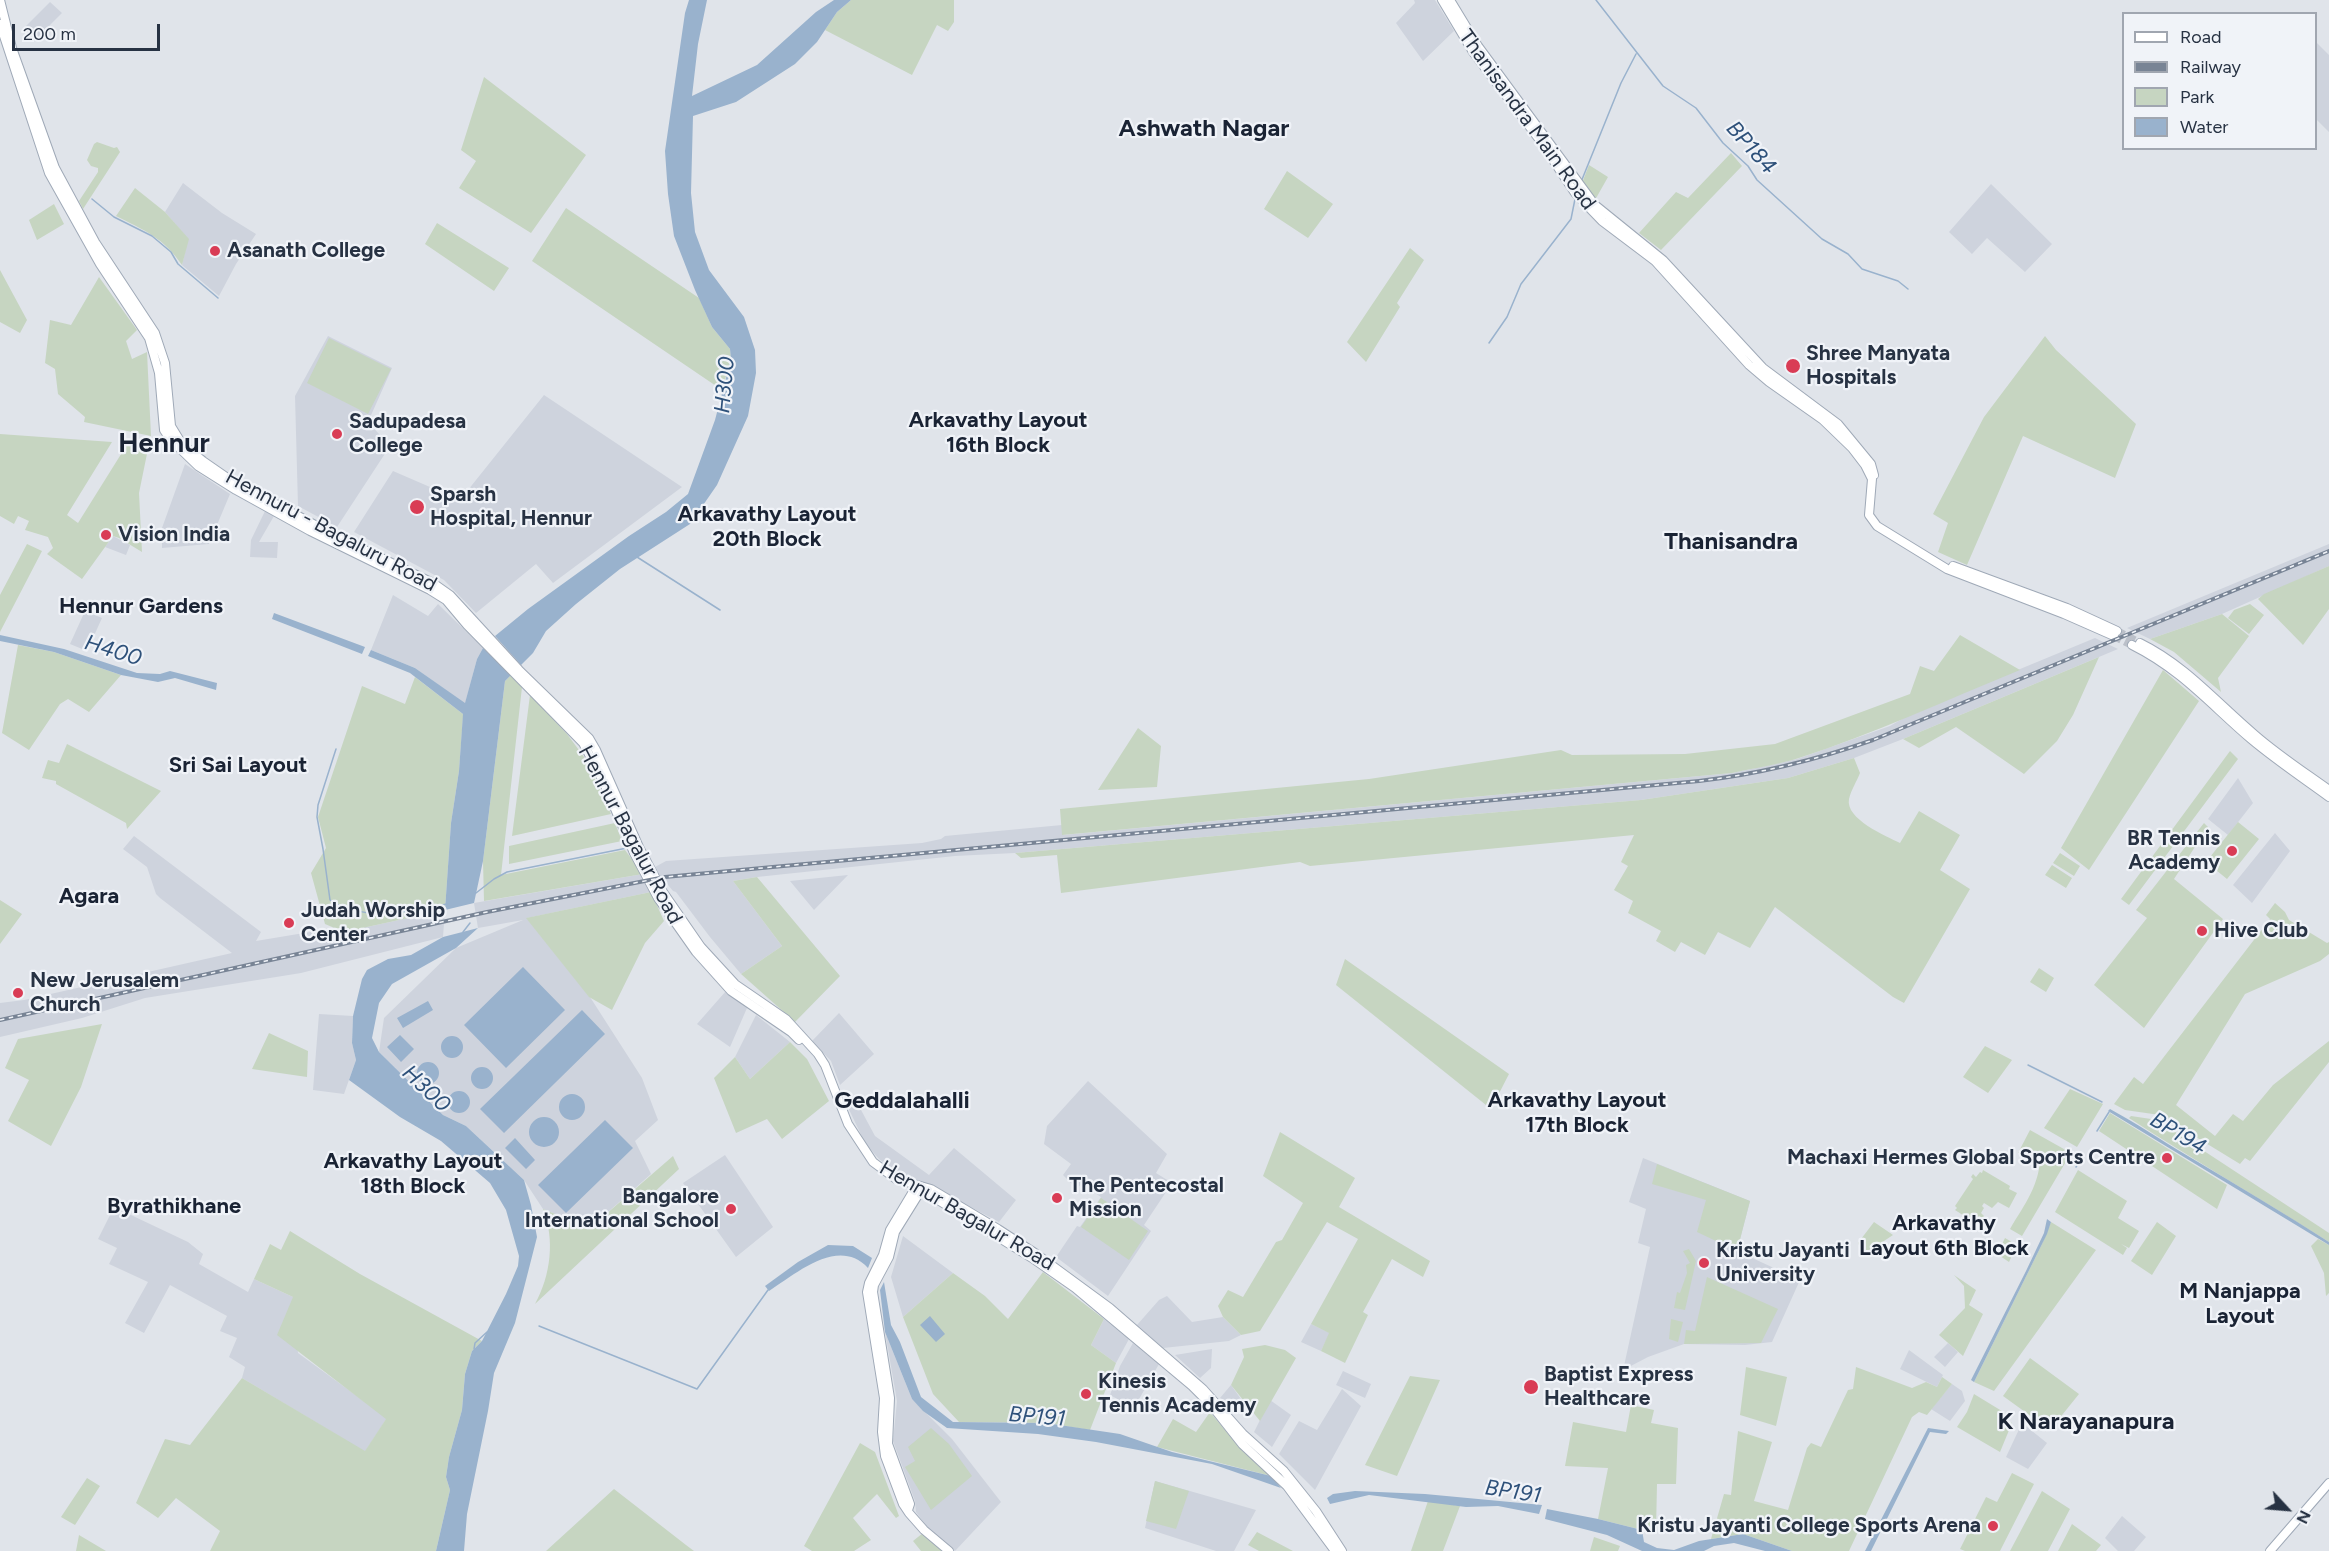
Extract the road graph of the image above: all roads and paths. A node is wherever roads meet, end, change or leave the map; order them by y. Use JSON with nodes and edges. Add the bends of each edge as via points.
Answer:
{"nodes":[{"id":1,"x":0,"y":0,"type":"edge"},
{"id":2,"x":1442,"y":0,"type":"edge"},
{"id":3,"x":1450,"y":0,"type":"edge"},
{"id":4,"x":0,"y":24,"type":"edge"},
{"id":5,"x":2066,"y":611,"type":"junction"},
{"id":6,"x":2116,"y":634,"type":"tunnel mouth"},
{"id":7,"x":485,"y":639,"type":"junction"},
{"id":8,"x":2136,"y":644,"type":"tunnel mouth"},
{"id":9,"x":2166,"y":660,"type":"junction"},
{"id":10,"x":2329,"y":790,"type":"edge"},
{"id":11,"x":2329,"y":797,"type":"edge"},
{"id":12,"x":919,"y":1188,"type":"junction"},
{"id":13,"x":2329,"y":1483,"type":"edge"},
{"id":14,"x":1295,"y":1490,"type":"junction"},
{"id":15,"x":949,"y":1551,"type":"edge"},
{"id":16,"x":1335,"y":1551,"type":"edge"},
{"id":17,"x":1342,"y":1551,"type":"edge"},
{"id":18,"x":2270,"y":1551,"type":"edge"}],
"edges":[{"from":1,"to":7,"type":"main road","name":"Hennuru - Bagaluru Road","via":[[12,48],[55,168],[94,242],[155,333],[165,363],[170,425],[177,437],[229,479],[433,583],[450,595]]},
{"from":2,"to":5,"type":"main road","name":"Thanisandra Main Road","via":[[1473,52],[1575,194],[1655,261],[1749,365],[1823,420],[1852,448],[1872,479],[1869,515],[1873,522],[1947,569]]},
{"from":3,"to":5,"type":"main road","name":"Thanisandra Main Road","via":[[1478,46],[1595,205],[1663,260],[1763,368],[1826,414],[1852,439],[1871,464],[1875,478],[1873,513],[1880,522],[1949,564]]},
{"from":4,"to":7,"type":"main road","name":"Hennuru - Bagaluru Road","via":[[49,173],[100,264],[149,338],[159,373],[164,430],[170,440],[217,478],[310,531],[446,600]]},
{"from":5,"to":6,"type":"main road"},
{"from":7,"to":12,"type":"main road","name":"Hennur Bagalur Road","via":[[583,743],[627,830],[701,947],[735,984],[786,1019],[818,1054],[848,1124],[873,1162],[896,1179]]},
{"from":8,"to":9,"type":"main road"},
{"from":9,"to":10,"type":"main road"},
{"from":9,"to":11,"type":"main road","via":[[2250,738]]},
{"from":12,"to":14,"type":"main road","name":"Hennur Bagalur Road","via":[[1084,1295],[1192,1386],[1242,1444]]},
{"from":12,"to":14,"type":"main road","name":"Hennur Bagalur Road","via":[[931,1190],[1035,1253],[1110,1308],[1203,1389],[1243,1434],[1284,1471]]},
{"from":12,"to":15,"type":"main road","via":[[896,1232],[889,1257],[877,1274],[873,1292],[890,1398],[888,1444],[910,1504],[908,1510]]},
{"from":13,"to":18,"type":"main road"},
{"from":14,"to":16,"type":"main road","name":"Hennur Bagalur Road"},
{"from":14,"to":17,"type":"main road","name":"Hennur Bagalur Road"}]}
